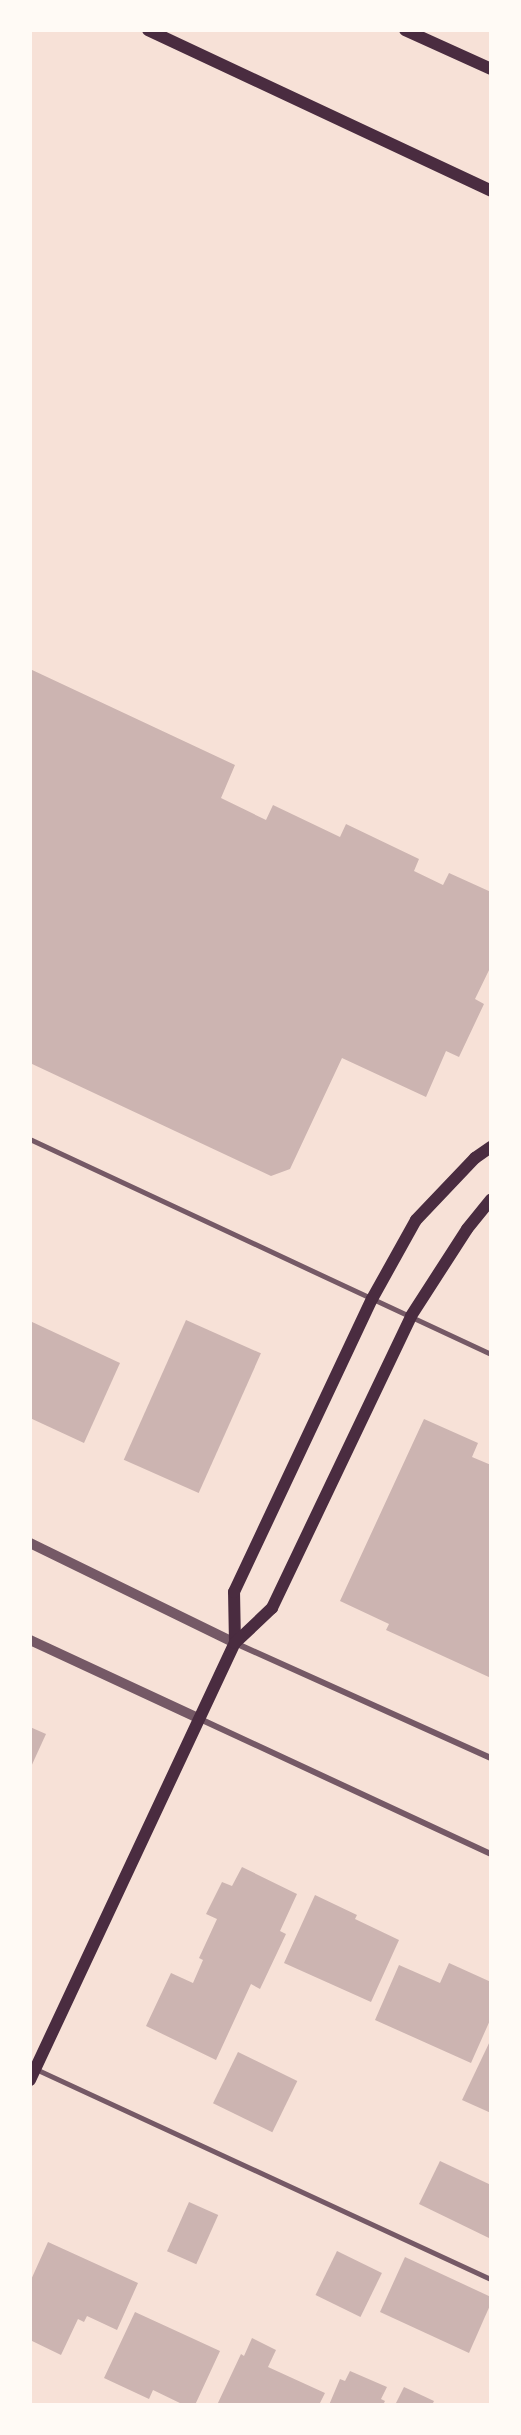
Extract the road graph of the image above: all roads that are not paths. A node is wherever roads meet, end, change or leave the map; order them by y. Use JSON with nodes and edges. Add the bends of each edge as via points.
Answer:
{"nodes":[{"id":1,"x":148,"y":30,"type":"edge"},
{"id":2,"x":405,"y":30,"type":"edge"},
{"id":3,"x":491,"y":69,"type":"edge"},
{"id":4,"x":491,"y":191,"type":"edge"},
{"id":5,"x":30,"y":1139,"type":"edge"},
{"id":6,"x":491,"y":1148,"type":"edge"},
{"id":7,"x":491,"y":1199,"type":"edge"},
{"id":8,"x":372,"y":1299,"type":"junction"},
{"id":9,"x":411,"y":1317,"type":"junction"},
{"id":10,"x":491,"y":1354,"type":"edge"},
{"id":11,"x":30,"y":1543,"type":"edge"},
{"id":12,"x":30,"y":1640,"type":"edge"},
{"id":13,"x":236,"y":1642,"type":"junction"},
{"id":14,"x":200,"y":1719,"type":"junction"},
{"id":15,"x":491,"y":1758,"type":"edge"},
{"id":16,"x":491,"y":1854,"type":"edge"},
{"id":17,"x":33,"y":2074,"type":"edge"},
{"id":18,"x":491,"y":2279,"type":"edge"}],
"edges":[{"from":1,"to":4,"type":"main road"},
{"from":2,"to":3,"type":"main road"},
{"from":5,"to":8,"type":"lane"},
{"from":6,"to":8,"type":"main road","via":[[475,1158],[416,1220]]},
{"from":7,"to":9,"type":"main road","via":[[466,1229]]},
{"from":8,"to":9,"type":"lane"},
{"from":8,"to":13,"type":"main road","via":[[234,1592]]},
{"from":9,"to":10,"type":"lane"},
{"from":9,"to":13,"type":"main road","via":[[272,1608]]},
{"from":11,"to":13,"type":"street"},
{"from":12,"to":14,"type":"street"},
{"from":13,"to":14,"type":"main road"},
{"from":13,"to":15,"type":"street"},
{"from":14,"to":16,"type":"street"},
{"from":14,"to":17,"type":"main road"},
{"from":17,"to":18,"type":"lane"}]}
